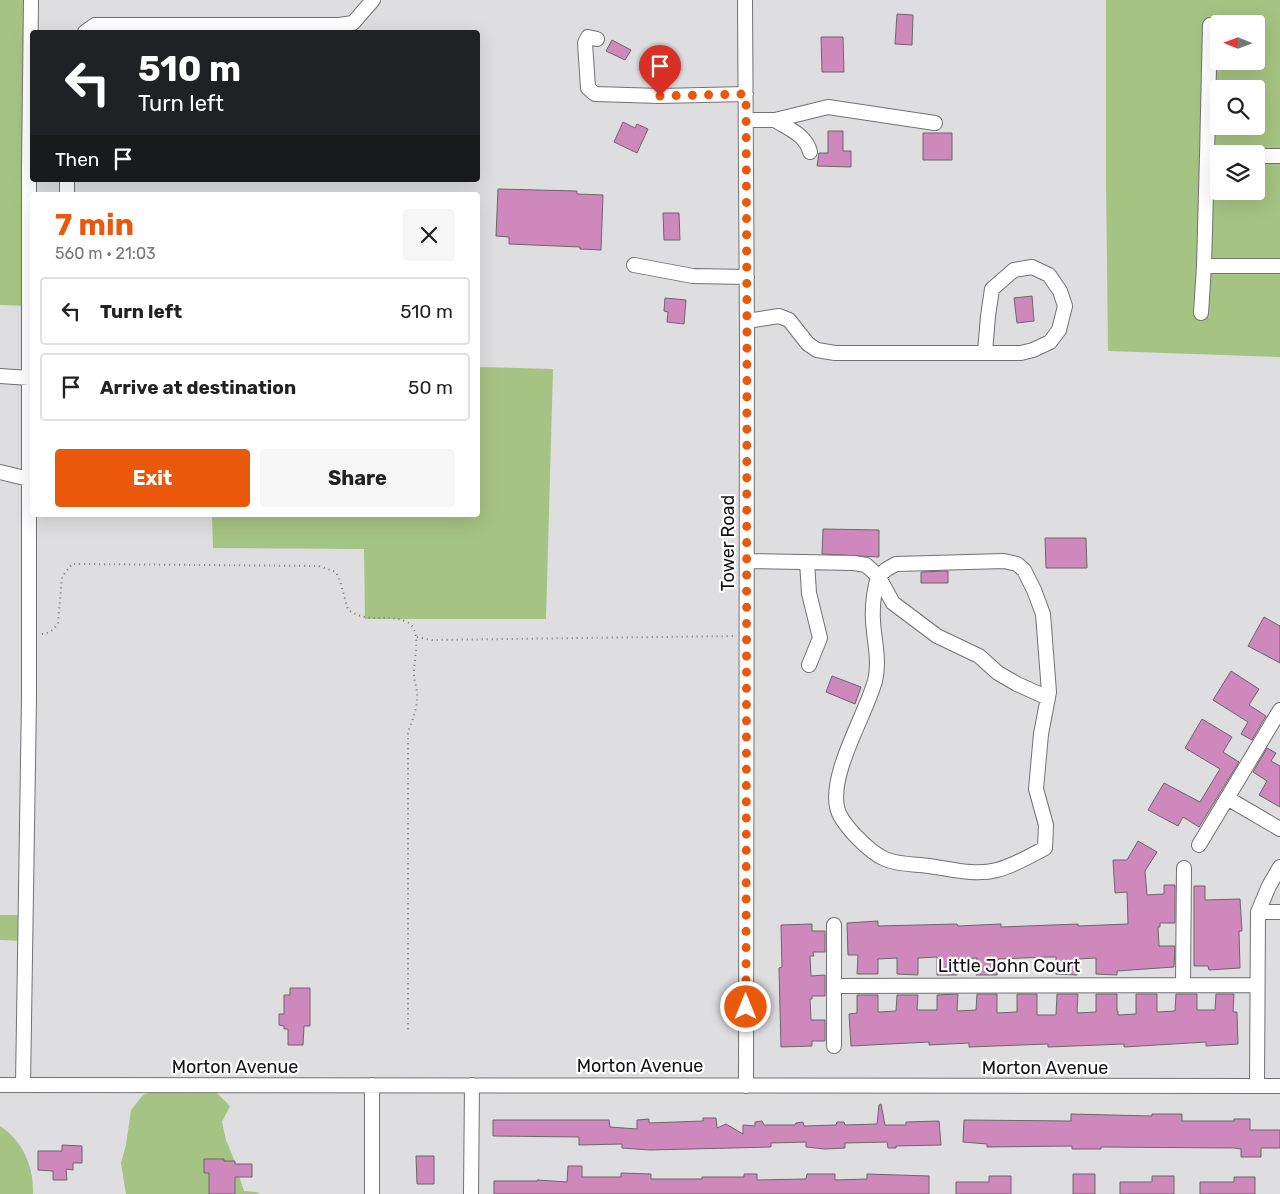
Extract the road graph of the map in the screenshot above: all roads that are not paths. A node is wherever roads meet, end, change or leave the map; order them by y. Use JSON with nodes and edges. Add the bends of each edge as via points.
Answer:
{"nodes":[{"id":1,"x":32,"y":0,"type":"edge"},
{"id":2,"x":373,"y":0,"type":"edge"},
{"id":3,"x":745,"y":0,"type":"edge"},
{"id":4,"x":32,"y":30,"type":"edge"},
{"id":5,"x":88,"y":30,"type":"edge"},
{"id":6,"x":597,"y":39,"type":"dead end"},
{"id":7,"x":1211,"y":70,"type":"edge"},
{"id":8,"x":746,"y":94,"type":"junction"},
{"id":9,"x":746,"y":120,"type":"junction"},
{"id":10,"x":775,"y":120,"type":"junction"},
{"id":11,"x":935,"y":123,"type":"dead end"},
{"id":12,"x":1213,"y":145,"type":"edge"},
{"id":13,"x":810,"y":152,"type":"dead end"},
{"id":14,"x":1265,"y":156,"type":"edge"},
{"id":15,"x":1280,"y":156,"type":"edge"},
{"id":16,"x":1210,"y":193,"type":"edge"},
{"id":17,"x":634,"y":265,"type":"dead end"},
{"id":18,"x":1204,"y":266,"type":"junction"},
{"id":19,"x":1280,"y":266,"type":"edge"},
{"id":20,"x":747,"y":277,"type":"junction"},
{"id":21,"x":1201,"y":313,"type":"dead end"},
{"id":22,"x":747,"y":321,"type":"junction"},
{"id":23,"x":985,"y":352,"type":"junction"},
{"id":24,"x":30,"y":362,"type":"edge"},
{"id":25,"x":0,"y":376,"type":"edge"},
{"id":26,"x":29,"y":378,"type":"junction"},
{"id":27,"x":0,"y":472,"type":"edge"},
{"id":28,"x":29,"y":479,"type":"junction"},
{"id":29,"x":747,"y":561,"type":"junction"},
{"id":30,"x":807,"y":562,"type":"junction"},
{"id":31,"x":878,"y":576,"type":"junction"},
{"id":32,"x":810,"y":665,"type":"dead end"},
{"id":33,"x":1048,"y":698,"type":"junction"},
{"id":34,"x":1280,"y":710,"type":"edge"},
{"id":35,"x":1227,"y":798,"type":"junction"},
{"id":36,"x":1280,"y":829,"type":"edge"},
{"id":37,"x":1199,"y":845,"type":"dead end"},
{"id":38,"x":1280,"y":867,"type":"edge"},
{"id":39,"x":1184,"y":868,"type":"dead end"},
{"id":40,"x":1258,"y":912,"type":"junction"},
{"id":41,"x":1280,"y":912,"type":"edge"},
{"id":42,"x":834,"y":925,"type":"dead end"},
{"id":43,"x":1183,"y":984,"type":"junction"},
{"id":44,"x":1257,"y":985,"type":"junction"},
{"id":45,"x":834,"y":986,"type":"junction"},
{"id":46,"x":834,"y":1046,"type":"dead end"},
{"id":47,"x":0,"y":1085,"type":"edge"},
{"id":48,"x":23,"y":1085,"type":"junction"},
{"id":49,"x":372,"y":1085,"type":"junction"},
{"id":50,"x":472,"y":1085,"type":"junction"},
{"id":51,"x":746,"y":1086,"type":"junction"},
{"id":52,"x":1257,"y":1086,"type":"junction"},
{"id":53,"x":1280,"y":1086,"type":"edge"},
{"id":54,"x":372,"y":1194,"type":"edge"},
{"id":55,"x":471,"y":1194,"type":"edge"}],
"edges":[{"from":1,"to":4,"type":"street"},
{"from":2,"to":5,"type":"street","via":[[353,23],[338,25],[112,24],[95,25]]},
{"from":3,"to":8,"type":"street","name":"Tower Road"},
{"from":6,"to":8,"type":"street","via":[[588,37],[585,43],[588,88],[595,94]]},
{"from":7,"to":12,"type":"street"},
{"from":8,"to":9,"type":"street","name":"Tower Road"},
{"from":9,"to":10,"type":"street"},
{"from":9,"to":20,"type":"street","name":"Tower Road"},
{"from":10,"to":11,"type":"street","via":[[828,108]]},
{"from":10,"to":13,"type":"street","via":[[805,139]]},
{"from":14,"to":15,"type":"street"},
{"from":16,"to":18,"type":"street"},
{"from":17,"to":20,"type":"street","via":[[693,276]]},
{"from":18,"to":19,"type":"street"},
{"from":18,"to":21,"type":"street"},
{"from":20,"to":22,"type":"street","name":"Tower Road"},
{"from":22,"to":23,"type":"street","via":[[779,316],[789,320],[817,350],[835,353]]},
{"from":22,"to":29,"type":"street","name":"Tower Road"},
{"from":23,"to":23,"type":"street","via":[[1021,353],[1050,342],[1059,330],[1065,306],[1049,275],[1032,267],[1014,270],[992,289]]},
{"from":24,"to":26,"type":"street"},
{"from":25,"to":26,"type":"street"},
{"from":26,"to":28,"type":"street"},
{"from":27,"to":28,"type":"street"},
{"from":28,"to":48,"type":"street"},
{"from":29,"to":30,"type":"street"},
{"from":29,"to":51,"type":"street","name":"Tower Road"},
{"from":30,"to":31,"type":"street","via":[[866,565]]},
{"from":30,"to":32,"type":"street","via":[[809,593],[820,638]]},
{"from":31,"to":33,"type":"street","via":[[893,603],[937,636],[979,656],[998,673]]},
{"from":31,"to":33,"type":"street","via":[[896,564],[1004,561],[1017,564],[1024,570],[1043,614]]},
{"from":31,"to":33,"type":"street","via":[[872,600],[877,655],[875,680],[843,761],[836,799],[840,816],[875,853],[884,859],[908,865],[988,872],[1045,848],[1046,825],[1036,789]]},
{"from":34,"to":35,"type":"street"},
{"from":35,"to":36,"type":"street"},
{"from":35,"to":37,"type":"street"},
{"from":38,"to":40,"type":"street"},
{"from":39,"to":43,"type":"street"},
{"from":40,"to":41,"type":"street"},
{"from":40,"to":44,"type":"street"},
{"from":42,"to":45,"type":"street"},
{"from":43,"to":44,"type":"street","name":"Little John Court"},
{"from":43,"to":45,"type":"street","name":"Little John Court"},
{"from":44,"to":52,"type":"street"},
{"from":45,"to":46,"type":"street"},
{"from":47,"to":48,"type":"street","name":"Morton Avenue"},
{"from":48,"to":49,"type":"street","name":"Morton Avenue"},
{"from":49,"to":50,"type":"street","name":"Morton Avenue"},
{"from":49,"to":54,"type":"street"},
{"from":50,"to":51,"type":"street","name":"Morton Avenue"},
{"from":50,"to":55,"type":"street"},
{"from":51,"to":52,"type":"street","name":"Morton Avenue"},
{"from":52,"to":53,"type":"street","name":"Morton Avenue"}]}
